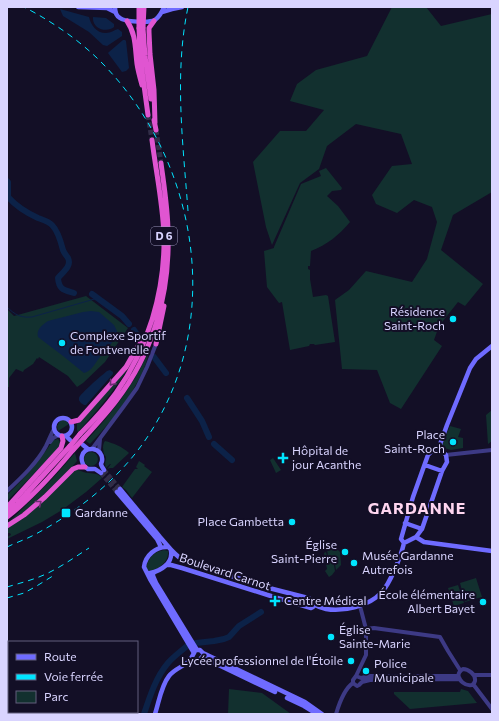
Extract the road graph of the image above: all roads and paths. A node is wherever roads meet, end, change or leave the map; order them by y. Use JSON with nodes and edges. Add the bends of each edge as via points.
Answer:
{"nodes":[{"id":1,"x":78,"y":7,"type":"edge"},
{"id":2,"x":139,"y":7,"type":"edge"},
{"id":3,"x":144,"y":7,"type":"edge"},
{"id":4,"x":182,"y":7,"type":"edge"},
{"id":5,"x":115,"y":9,"type":"edge"},
{"id":6,"x":163,"y":10,"type":"edge"},
{"id":7,"x":127,"y":21,"type":"junction"},
{"id":8,"x":154,"y":21,"type":"junction"},
{"id":9,"x":141,"y":28,"type":"junction"},
{"id":10,"x":146,"y":102,"type":"junction"},
{"id":11,"x":148,"y":115,"type":"tunnel mouth"},
{"id":12,"x":155,"y":123,"type":"junction"},
{"id":13,"x":156,"y":130,"type":"tunnel mouth"},
{"id":14,"x":152,"y":140,"type":"tunnel mouth"},
{"id":15,"x":161,"y":163,"type":"tunnel mouth"},
{"id":16,"x":165,"y":287,"type":"junction"},
{"id":17,"x":148,"y":331,"type":"junction"},
{"id":18,"x":492,"y":343,"type":"edge"},
{"id":19,"x":156,"y":344,"type":"joint"},
{"id":20,"x":492,"y":346,"type":"edge"},
{"id":21,"x":476,"y":359,"type":"junction"},
{"id":22,"x":71,"y":422,"type":"junction"},
{"id":23,"x":54,"y":429,"type":"junction"},
{"id":24,"x":72,"y":430,"type":"junction"},
{"id":25,"x":62,"y":436,"type":"junction"},
{"id":26,"x":80,"y":436,"type":"junction"},
{"id":27,"x":100,"y":439,"type":"junction"},
{"id":28,"x":83,"y":444,"type":"dead end"},
{"id":29,"x":46,"y":446,"type":"junction"},
{"id":30,"x":73,"y":446,"type":"junction"},
{"id":31,"x":90,"y":449,"type":"junction"},
{"id":32,"x":438,"y":450,"type":"junction"},
{"id":33,"x":492,"y":450,"type":"edge"},
{"id":34,"x":100,"y":453,"type":"junction"},
{"id":35,"x":446,"y":455,"type":"junction"},
{"id":36,"x":82,"y":456,"type":"junction"},
{"id":37,"x":101,"y":464,"type":"junction"},
{"id":38,"x":425,"y":465,"type":"junction"},
{"id":39,"x":85,"y":467,"type":"junction"},
{"id":40,"x":95,"y":469,"type":"junction"},
{"id":41,"x":442,"y":471,"type":"junction"},
{"id":42,"x":7,"y":491,"type":"edge"},
{"id":43,"x":7,"y":507,"type":"edge"},
{"id":44,"x":7,"y":511,"type":"edge"},
{"id":45,"x":7,"y":518,"type":"edge"},
{"id":46,"x":405,"y":523,"type":"junction"},
{"id":47,"x":7,"y":526,"type":"edge"},
{"id":48,"x":422,"y":530,"type":"junction"},
{"id":49,"x":416,"y":537,"type":"junction"},
{"id":50,"x":404,"y":543,"type":"junction"},
{"id":51,"x":160,"y":548,"type":"junction"},
{"id":52,"x":169,"y":549,"type":"junction"},
{"id":53,"x":492,"y":551,"type":"edge"},
{"id":54,"x":166,"y":565,"type":"junction"},
{"id":55,"x":146,"y":572,"type":"junction"},
{"id":56,"x":153,"y":573,"type":"junction"},
{"id":57,"x":249,"y":581,"type":"junction"},
{"id":58,"x":247,"y":589,"type":"junction"},
{"id":59,"x":314,"y":605,"type":"junction"},
{"id":60,"x":360,"y":606,"type":"junction"},
{"id":61,"x":366,"y":628,"type":"junction"},
{"id":62,"x":195,"y":654,"type":"junction"},
{"id":63,"x":202,"y":655,"type":"junction"},
{"id":64,"x":460,"y":670,"type":"junction"},
{"id":65,"x":474,"y":675,"type":"junction"},
{"id":66,"x":492,"y":676,"type":"edge"},
{"id":67,"x":459,"y":677,"type":"junction"},
{"id":68,"x":360,"y":678,"type":"junction"},
{"id":69,"x":353,"y":683,"type":"junction"},
{"id":70,"x":473,"y":684,"type":"junction"},
{"id":71,"x":492,"y":709,"type":"edge"},
{"id":72,"x":335,"y":713,"type":"edge"},
{"id":73,"x":155,"y":714,"type":"edge"},
{"id":74,"x":317,"y":714,"type":"edge"},
{"id":75,"x":322,"y":714,"type":"edge"}],
"edges":[{"from":1,"to":5,"type":"main road"},
{"from":2,"to":9,"type":"highway","bridge":true},
{"from":3,"to":9,"type":"highway","bridge":true},
{"from":4,"to":6,"type":"main road"},
{"from":5,"to":7,"type":"main road","via":[[120,19]]},
{"from":6,"to":8,"type":"main road"},
{"from":7,"to":8,"type":"main road"},
{"from":7,"to":10,"type":"highway","via":[[134,34],[138,74]]},
{"from":8,"to":12,"type":"highway","via":[[149,32]]},
{"from":9,"to":10,"type":"highway","via":[[140,56]]},
{"from":9,"to":12,"type":"highway"},
{"from":10,"to":11,"type":"highway"},
{"from":12,"to":13,"type":"highway"},
{"from":14,"to":17,"type":"highway","number":"D 6","via":[[164,250],[160,286]]},
{"from":15,"to":16,"type":"highway","number":"D 6","via":[[168,216]]},
{"from":16,"to":19,"type":"highway","via":[[165,302]]},
{"from":16,"to":26,"type":"highway","number":"D 6","via":[[153,334],[136,370],[116,401]]},
{"from":17,"to":22,"type":"highway","one_way":true,"via":[[126,367],[79,420]]},
{"from":17,"to":26,"type":"highway","number":"D 6","via":[[141,350],[123,382]]},
{"from":18,"to":21,"type":"main road"},
{"from":19,"to":27,"type":"street","via":[[136,388]]},
{"from":20,"to":21,"type":"main road"},
{"from":21,"to":32,"type":"main road","via":[[466,377]]},
{"from":22,"to":23,"type":"main road","via":[[60,418],[56,420]]},
{"from":22,"to":24,"type":"main road"},
{"from":23,"to":25,"type":"main road"},
{"from":23,"to":29,"type":"street"},
{"from":24,"to":25,"type":"main road"},
{"from":24,"to":26,"type":"main road"},
{"from":25,"to":29,"type":"street","via":[[53,438]]},
{"from":25,"to":30,"type":"main road"},
{"from":25,"to":43,"type":"highway","via":[[61,448]]},
{"from":26,"to":30,"type":"highway","number":"D 6","bridge":true},
{"from":27,"to":31,"type":"street"},
{"from":27,"to":34,"type":"street"},
{"from":28,"to":31,"type":"main road"},
{"from":29,"to":42,"type":"street","via":[[30,468]]},
{"from":30,"to":36,"type":"main road"},
{"from":30,"to":44,"type":"highway","number":"D 6","via":[[17,504]]},
{"from":30,"to":45,"type":"highway","number":"D 6","via":[[22,506]]},
{"from":31,"to":34,"type":"main road"},
{"from":31,"to":36,"type":"main road"},
{"from":32,"to":35,"type":"main road"},
{"from":32,"to":38,"type":"main road","via":[[428,455]]},
{"from":33,"to":35,"type":"street"},
{"from":34,"to":37,"type":"main road"},
{"from":35,"to":41,"type":"main road","via":[[447,462]]},
{"from":36,"to":39,"type":"main road","via":[[82,464]]},
{"from":37,"to":40,"type":"main road"},
{"from":37,"to":40,"type":"main road","via":[[103,471]]},
{"from":38,"to":41,"type":"main road"},
{"from":38,"to":46,"type":"main road"},
{"from":39,"to":40,"type":"main road"},
{"from":47,"to":39,"type":"highway","one_way":true,"via":[[45,497],[73,469]]},
{"from":41,"to":48,"type":"main road"},
{"from":46,"to":48,"type":"main road"},
{"from":46,"to":50,"type":"main road","via":[[401,539]]},
{"from":48,"to":49,"type":"main road"},
{"from":49,"to":50,"type":"main road"},
{"from":49,"to":53,"type":"main road","via":[[424,542]]},
{"from":50,"to":60,"type":"main road","via":[[388,584],[381,594]]},
{"from":51,"to":52,"type":"main road"},
{"from":51,"to":52,"type":"main road","name":"Boulevard Carnot","via":[[157,540],[119,490]]},
{"from":51,"to":55,"type":"main road","via":[[146,558]]},
{"from":52,"to":54,"type":"main road","via":[[171,558]]},
{"from":52,"to":57,"type":"main road","name":"Boulevard Carnot","via":[[184,561]]},
{"from":54,"to":56,"type":"main road"},
{"from":54,"to":58,"type":"main road","name":"Boulevard Carnot"},
{"from":55,"to":56,"type":"main road"},
{"from":55,"to":62,"type":"main road"},
{"from":56,"to":62,"type":"main road"},
{"from":57,"to":58,"type":"main road","via":[[245,584]]},
{"from":57,"to":59,"type":"main road","name":"Boulevard Carnot","via":[[313,600]]},
{"from":58,"to":59,"type":"main road","name":"Boulevard Carnot","via":[[311,608]]},
{"from":59,"to":60,"type":"main road","via":[[338,610]]},
{"from":60,"to":61,"type":"street"},
{"from":61,"to":64,"type":"street","via":[[440,637]]},
{"from":61,"to":68,"type":"street","via":[[366,655]]},
{"from":62,"to":63,"type":"main road","via":[[200,659]]},
{"from":62,"to":63,"type":"main road","via":[[200,650]]},
{"from":62,"to":73,"type":"main road","via":[[166,680]]},
{"from":63,"to":74,"type":"main road"},
{"from":63,"to":75,"type":"main road","via":[[305,702]]},
{"from":64,"to":65,"type":"street","via":[[468,670]]},
{"from":64,"to":67,"type":"street"},
{"from":65,"to":66,"type":"street"},
{"from":65,"to":70,"type":"street"},
{"from":67,"to":68,"type":"street"},
{"from":67,"to":70,"type":"street","via":[[465,685]]},
{"from":68,"to":69,"type":"street","via":[[353,680]]},
{"from":68,"to":69,"type":"street","via":[[359,685]]},
{"from":69,"to":72,"type":"street"},
{"from":70,"to":71,"type":"street"}]}
